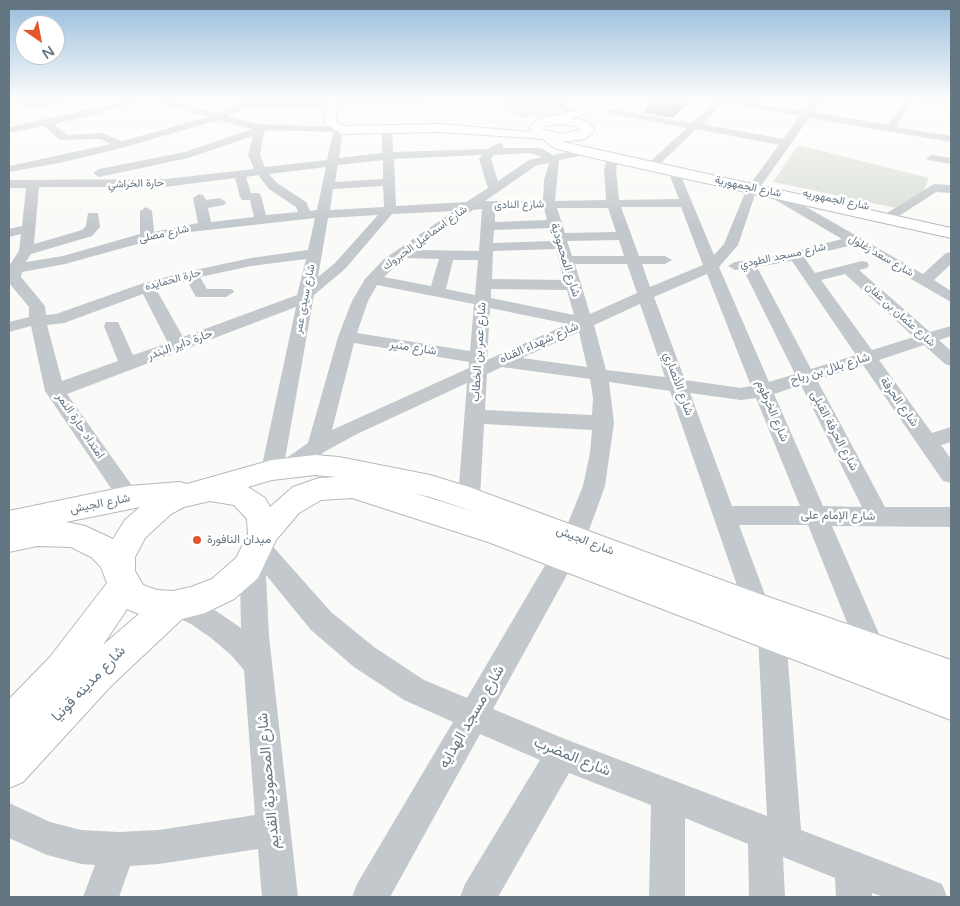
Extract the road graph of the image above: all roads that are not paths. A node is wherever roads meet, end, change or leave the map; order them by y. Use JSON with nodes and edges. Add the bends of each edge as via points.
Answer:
{"nodes":[{"id":1,"x":115,"y":142,"type":"edge"},
{"id":2,"x":130,"y":142,"type":"edge"},
{"id":3,"x":234,"y":142,"type":"edge"},
{"id":4,"x":258,"y":142,"type":"edge"},
{"id":5,"x":335,"y":142,"type":"edge"},
{"id":6,"x":387,"y":142,"type":"edge"},
{"id":7,"x":505,"y":142,"type":"edge"},
{"id":8,"x":557,"y":142,"type":"edge"},
{"id":9,"x":585,"y":142,"type":"edge"},
{"id":10,"x":682,"y":142,"type":"edge"},
{"id":11,"x":782,"y":142,"type":"edge"},
{"id":12,"x":786,"y":143,"type":"joint"},
{"id":13,"x":120,"y":145,"type":"junction"},
{"id":14,"x":489,"y":152,"type":"junction"},
{"id":15,"x":584,"y":152,"type":"junction"},
{"id":16,"x":81,"y":155,"type":"junction"},
{"id":17,"x":387,"y":156,"type":"junction"},
{"id":18,"x":552,"y":158,"type":"junction"},
{"id":19,"x":612,"y":158,"type":"junction"},
{"id":20,"x":932,"y":158,"type":"dead end"},
{"id":21,"x":951,"y":161,"type":"edge"},
{"id":22,"x":331,"y":163,"type":"junction"},
{"id":23,"x":665,"y":166,"type":"junction"},
{"id":24,"x":9,"y":168,"type":"edge"},
{"id":25,"x":98,"y":171,"type":"junction"},
{"id":26,"x":262,"y":173,"type":"junction"},
{"id":27,"x":240,"y":176,"type":"junction"},
{"id":28,"x":389,"y":182,"type":"junction"},
{"id":29,"x":9,"y":184,"type":"edge"},
{"id":30,"x":33,"y":185,"type":"junction"},
{"id":31,"x":69,"y":185,"type":"junction"},
{"id":32,"x":90,"y":185,"type":"junction"},
{"id":33,"x":327,"y":186,"type":"junction"},
{"id":34,"x":754,"y":186,"type":"junction"},
{"id":35,"x":951,"y":189,"type":"edge"},
{"id":36,"x":771,"y":192,"type":"junction"},
{"id":37,"x":491,"y":196,"type":"junction"},
{"id":38,"x":220,"y":202,"type":"dead end"},
{"id":39,"x":686,"y":203,"type":"junction"},
{"id":40,"x":549,"y":204,"type":"junction"},
{"id":41,"x":613,"y":204,"type":"junction"},
{"id":42,"x":830,"y":205,"type":"junction"},
{"id":43,"x":469,"y":206,"type":"junction"},
{"id":44,"x":390,"y":209,"type":"junction"},
{"id":45,"x":146,"y":211,"type":"dead end"},
{"id":46,"x":894,"y":213,"type":"junction"},
{"id":47,"x":314,"y":214,"type":"junction"},
{"id":48,"x":811,"y":215,"type":"junction"},
{"id":49,"x":93,"y":216,"type":"dead end"},
{"id":50,"x":261,"y":220,"type":"junction"},
{"id":51,"x":205,"y":226,"type":"junction"},
{"id":52,"x":487,"y":226,"type":"junction"},
{"id":53,"x":951,"y":226,"type":"edge"},
{"id":54,"x":30,"y":228,"type":"junction"},
{"id":55,"x":9,"y":233,"type":"edge"},
{"id":56,"x":951,"y":233,"type":"edge"},
{"id":57,"x":154,"y":235,"type":"junction"},
{"id":58,"x":625,"y":236,"type":"junction"},
{"id":59,"x":854,"y":240,"type":"junction"},
{"id":60,"x":560,"y":242,"type":"junction"},
{"id":61,"x":26,"y":251,"type":"junction"},
{"id":62,"x":486,"y":251,"type":"junction"},
{"id":63,"x":159,"y":254,"type":"dead end"},
{"id":64,"x":314,"y":254,"type":"junction"},
{"id":65,"x":401,"y":254,"type":"junction"},
{"id":66,"x":447,"y":255,"type":"junction"},
{"id":67,"x":795,"y":255,"type":"junction"},
{"id":68,"x":951,"y":256,"type":"edge"},
{"id":69,"x":887,"y":259,"type":"junction"},
{"id":70,"x":633,"y":260,"type":"junction"},
{"id":71,"x":665,"y":260,"type":"dead end"},
{"id":72,"x":748,"y":264,"type":"junction"},
{"id":73,"x":711,"y":267,"type":"junction"},
{"id":74,"x":848,"y":269,"type":"junction"},
{"id":75,"x":12,"y":270,"type":"edge"},
{"id":76,"x":196,"y":271,"type":"junction"},
{"id":77,"x":812,"y":278,"type":"junction"},
{"id":78,"x":373,"y":279,"type":"junction"},
{"id":79,"x":924,"y":281,"type":"junction"},
{"id":80,"x":573,"y":285,"type":"junction"},
{"id":81,"x":147,"y":287,"type":"junction"},
{"id":82,"x":16,"y":291,"type":"edge"},
{"id":83,"x":226,"y":292,"type":"dead end"},
{"id":84,"x":437,"y":292,"type":"junction"},
{"id":85,"x":483,"y":292,"type":"junction"},
{"id":86,"x":646,"y":295,"type":"junction"},
{"id":87,"x":305,"y":297,"type":"junction"},
{"id":88,"x":951,"y":297,"type":"edge"},
{"id":89,"x":38,"y":321,"type":"junction"},
{"id":90,"x":584,"y":322,"type":"junction"},
{"id":91,"x":112,"y":326,"type":"dead end"},
{"id":92,"x":9,"y":327,"type":"edge"},
{"id":93,"x":951,"y":331,"type":"edge"},
{"id":94,"x":348,"y":337,"type":"junction"},
{"id":95,"x":927,"y":338,"type":"junction"},
{"id":96,"x":178,"y":345,"type":"junction"},
{"id":97,"x":868,"y":358,"type":"junction"},
{"id":98,"x":951,"y":360,"type":"edge"},
{"id":99,"x":499,"y":361,"type":"junction"},
{"id":100,"x":128,"y":364,"type":"junction"},
{"id":101,"x":478,"y":365,"type":"junction"},
{"id":102,"x":600,"y":374,"type":"junction"},
{"id":103,"x":805,"y":376,"type":"junction"},
{"id":104,"x":678,"y":385,"type":"junction"},
{"id":105,"x":764,"y":390,"type":"junction"},
{"id":106,"x":55,"y":392,"type":"junction"},
{"id":107,"x":474,"y":417,"type":"junction"},
{"id":108,"x":604,"y":423,"type":"junction"},
{"id":109,"x":951,"y":434,"type":"edge"},
{"id":110,"x":928,"y":442,"type":"junction"},
{"id":111,"x":317,"y":447,"type":"junction"},
{"id":112,"x":281,"y":468,"type":"junction"},
{"id":113,"x":951,"y":475,"type":"edge"},
{"id":114,"x":202,"y":491,"type":"junction"},
{"id":115,"x":129,"y":498,"type":"junction"},
{"id":116,"x":469,"y":498,"type":"junction"},
{"id":117,"x":724,"y":515,"type":"junction"},
{"id":118,"x":816,"y":516,"type":"junction"},
{"id":119,"x":879,"y":517,"type":"junction"},
{"id":120,"x":951,"y":517,"type":"edge"},
{"id":121,"x":9,"y":523,"type":"edge"},
{"id":122,"x":9,"y":539,"type":"edge"},
{"id":123,"x":259,"y":547,"type":"junction"},
{"id":124,"x":570,"y":547,"type":"junction"},
{"id":125,"x":122,"y":578,"type":"junction"},
{"id":126,"x":175,"y":605,"type":"junction"},
{"id":127,"x":757,"y":608,"type":"junction"},
{"id":128,"x":772,"y":635,"type":"junction"},
{"id":129,"x":872,"y":650,"type":"junction"},
{"id":130,"x":258,"y":665,"type":"junction"},
{"id":131,"x":951,"y":678,"type":"edge"},
{"id":132,"x":951,"y":702,"type":"edge"},
{"id":133,"x":22,"y":704,"type":"edge"},
{"id":134,"x":473,"y":716,"type":"junction"},
{"id":135,"x":9,"y":726,"type":"edge"},
{"id":136,"x":562,"y":754,"type":"junction"},
{"id":137,"x":9,"y":768,"type":"edge"},
{"id":138,"x":668,"y":795,"type":"junction"},
{"id":139,"x":9,"y":820,"type":"edge"},
{"id":140,"x":274,"y":829,"type":"junction"},
{"id":141,"x":774,"y":836,"type":"junction"},
{"id":142,"x":119,"y":849,"type":"junction"},
{"id":143,"x":853,"y":882,"type":"edge"},
{"id":144,"x":101,"y":897,"type":"edge"},
{"id":145,"x":280,"y":897,"type":"edge"},
{"id":146,"x":370,"y":897,"type":"edge"},
{"id":147,"x":478,"y":897,"type":"edge"},
{"id":148,"x":668,"y":897,"type":"edge"},
{"id":149,"x":767,"y":897,"type":"edge"},
{"id":150,"x":929,"y":897,"type":"edge"}],
"edges":[{"from":1,"to":13,"type":"street"},
{"from":2,"to":13,"type":"street"},
{"from":3,"to":25,"type":"street","via":[[197,159]]},
{"from":4,"to":26,"type":"street","via":[[254,155]]},
{"from":5,"to":22,"type":"street","name":"شارع سيدى عمر"},
{"from":6,"to":17,"type":"street"},
{"from":7,"to":14,"type":"street"},
{"from":8,"to":15,"type":"main road","name":"شارع الجمهورية"},
{"from":9,"to":23,"type":"main road","via":[[592,148]]},
{"from":10,"to":23,"type":"street"},
{"from":11,"to":12,"type":"street"},
{"from":12,"to":34,"type":"street","name":"شارع شهداء القناه"},
{"from":13,"to":16,"type":"street"},
{"from":14,"to":17,"type":"street","name":"حارة الخراشي"},
{"from":14,"to":18,"type":"street","name":"حارة الخراشي","via":[[536,150]]},
{"from":14,"to":37,"type":"street","via":[[486,163]]},
{"from":15,"to":18,"type":"street","name":"شارع اسماعيل الحبروك"},
{"from":15,"to":19,"type":"main road","name":"شارع الجمهورية"},
{"from":16,"to":24,"type":"street"},
{"from":16,"to":25,"type":"street"},
{"from":17,"to":22,"type":"street","name":"حارة الخراشي"},
{"from":17,"to":28,"type":"street"},
{"from":18,"to":37,"type":"street","name":"شارع اسماعيل الحبروك","via":[[535,161]]},
{"from":18,"to":40,"type":"street","name":"شارع المحمودية","via":[[555,164],[550,180]]},
{"from":19,"to":23,"type":"main road","name":"شارع الجمهورية"},
{"from":19,"to":41,"type":"street","name":"شارع الأنصاري"},
{"from":20,"to":21,"type":"street"},
{"from":22,"to":26,"type":"street","name":"حارة الخراشي"},
{"from":22,"to":33,"type":"street","name":"شارع سيدى عمر"},
{"from":23,"to":34,"type":"main road","name":"شارع الجمهورية"},
{"from":23,"to":39,"type":"street","name":"شارع الخرطوم"},
{"from":25,"to":31,"type":"street","via":[[82,174]]},
{"from":25,"to":32,"type":"street"},
{"from":26,"to":27,"type":"street","name":"حارة الخراشي"},
{"from":26,"to":47,"type":"street","via":[[273,186]]},
{"from":27,"to":32,"type":"street","name":"حارة الخراشي"},
{"from":27,"to":50,"type":"street","via":[[246,197],[255,196]]},
{"from":28,"to":33,"type":"street"},
{"from":28,"to":44,"type":"street"},
{"from":29,"to":30,"type":"street","name":"حارة الخراشي"},
{"from":30,"to":31,"type":"street","name":"حارة الخراشي"},
{"from":30,"to":54,"type":"street"},
{"from":31,"to":32,"type":"street","name":"حارة الخراشي"},
{"from":33,"to":47,"type":"street","name":"شارع سيدى عمر"},
{"from":34,"to":36,"type":"main road","name":"شارع الجمهورية"},
{"from":34,"to":46,"type":"main road","name":"شارع الجمهوريه"},
{"from":34,"to":73,"type":"street","name":"شارع شهداء القناه","via":[[731,245]]},
{"from":35,"to":46,"type":"street","via":[[934,188]]},
{"from":36,"to":42,"type":"main road","name":"شارع الجمهورية"},
{"from":36,"to":48,"type":"street","name":"شارع سعد زغلول"},
{"from":37,"to":40,"type":"street","name":"شارع النادى"},
{"from":37,"to":43,"type":"street","name":"شارع اسماعيل الحبروك"},
{"from":37,"to":52,"type":"street","name":"شارع عمر بن الخطاب"},
{"from":38,"to":51,"type":"street","via":[[200,202]]},
{"from":39,"to":41,"type":"street","name":"شارع النادى"},
{"from":39,"to":73,"type":"street","name":"شارع الخرطوم"},
{"from":40,"to":41,"type":"street","name":"شارع النادى"},
{"from":40,"to":60,"type":"street","name":"شارع المحمودية"},
{"from":41,"to":58,"type":"street","name":"شارع الأنصاري"},
{"from":42,"to":48,"type":"street"},
{"from":42,"to":56,"type":"main road","name":"شارع الجمهورية"},
{"from":43,"to":44,"type":"street"},
{"from":43,"to":65,"type":"street","name":"شارع اسماعيل الحبروك"},
{"from":44,"to":47,"type":"street"},
{"from":44,"to":87,"type":"street","via":[[340,266]]},
{"from":45,"to":57,"type":"street"},
{"from":46,"to":53,"type":"main road","name":"شارع الجمهوريه"},
{"from":47,"to":50,"type":"street","name":"شارع مصلى"},
{"from":47,"to":64,"type":"street","name":"شارع سيدى عمر"},
{"from":48,"to":59,"type":"street","name":"شارع سعد زغلول"},
{"from":49,"to":61,"type":"street","via":[[92,230],[59,234]]},
{"from":50,"to":51,"type":"street","name":"شارع مصلى"},
{"from":51,"to":57,"type":"street","name":"شارع مصلى"},
{"from":52,"to":60,"type":"street"},
{"from":52,"to":62,"type":"street","name":"شارع عمر بن الخطاب"},
{"from":54,"to":55,"type":"street"},
{"from":54,"to":61,"type":"street"},
{"from":57,"to":63,"type":"street"},
{"from":57,"to":75,"type":"street","name":"شارع مصلى","via":[[65,260]]},
{"from":58,"to":60,"type":"street"},
{"from":58,"to":70,"type":"street","name":"شارع الأنصاري"},
{"from":59,"to":67,"type":"street","name":"شارع مسجد الطودي"},
{"from":59,"to":69,"type":"street","name":"شارع سعد زغلول"},
{"from":60,"to":62,"type":"street"},
{"from":60,"to":70,"type":"street"},
{"from":60,"to":80,"type":"street","name":"شارع المحمودية"},
{"from":61,"to":75,"type":"street"},
{"from":62,"to":66,"type":"street"},
{"from":62,"to":85,"type":"street","name":"شارع عمر بن الخطاب"},
{"from":64,"to":76,"type":"street","name":"حارة الحمايده","via":[[284,250]]},
{"from":64,"to":87,"type":"street","name":"شارع سيدى عمر"},
{"from":65,"to":66,"type":"street"},
{"from":65,"to":78,"type":"street","name":"شارع اسماعيل الحبروك"},
{"from":66,"to":84,"type":"street"},
{"from":67,"to":72,"type":"street","name":"شارع مسجد الطودي"},
{"from":67,"to":77,"type":"street","name":"شارع الحرفة"},
{"from":68,"to":79,"type":"street"},
{"from":69,"to":74,"type":"street"},
{"from":69,"to":79,"type":"street","name":"شارع سعد زغلول"},
{"from":70,"to":71,"type":"street"},
{"from":70,"to":86,"type":"street","name":"شارع الأنصاري"},
{"from":72,"to":73,"type":"street","name":"شارع مسجد الطودي"},
{"from":72,"to":103,"type":"street","name":"شارع الحرفة القبلى"},
{"from":73,"to":86,"type":"street","name":"شارع شهداء القناه"},
{"from":73,"to":105,"type":"street","name":"شارع الخرطوم"},
{"from":74,"to":77,"type":"street"},
{"from":74,"to":95,"type":"street","name":"شارع عثمان بن عفان"},
{"from":75,"to":82,"type":"street","name":"امتداد حارة النمر"},
{"from":76,"to":81,"type":"street","name":"حارة الحمايده"},
{"from":76,"to":83,"type":"street","via":[[203,295]]},
{"from":77,"to":97,"type":"street","name":"شارع الحرفة"},
{"from":78,"to":84,"type":"street"},
{"from":78,"to":94,"type":"street","name":"شارع اسماعيل الحبروك","via":[[360,301]]},
{"from":79,"to":88,"type":"street","name":"شارع سعد زغلول"},
{"from":80,"to":85,"type":"street"},
{"from":80,"to":90,"type":"street","name":"شارع المحمودية"},
{"from":81,"to":89,"type":"street","name":"حارة الحمايده","via":[[126,288],[74,306],[58,319]]},
{"from":81,"to":96,"type":"street"},
{"from":82,"to":89,"type":"street","name":"امتداد حارة النمر","via":[[37,306]]},
{"from":84,"to":85,"type":"street"},
{"from":85,"to":90,"type":"street"},
{"from":85,"to":101,"type":"street","name":"شارع عمر بن الخطاب"},
{"from":86,"to":90,"type":"street","name":"شارع شهداء القناه"},
{"from":86,"to":104,"type":"street","name":"شارع الأنصاري"},
{"from":87,"to":96,"type":"street","name":"حارة داير البندر"},
{"from":87,"to":112,"type":"street","name":"شارع سيدى عمر"},
{"from":89,"to":92,"type":"street","name":"حارة الحمايده"},
{"from":89,"to":106,"type":"street","name":"امتداد حارة النمر"},
{"from":90,"to":99,"type":"street","name":"شارع شهداء القناه"},
{"from":90,"to":102,"type":"street","name":"شارع المحمودية"},
{"from":91,"to":100,"type":"street"},
{"from":93,"to":95,"type":"street","name":"شارع بلال بن رباح"},
{"from":94,"to":101,"type":"street","name":"شارع منير"},
{"from":94,"to":111,"type":"street","name":"شارع اسماعيل الحبروك"},
{"from":95,"to":97,"type":"street","name":"شارع بلال بن رباح"},
{"from":95,"to":98,"type":"street","name":"شارع عثمان بن عفان"},
{"from":96,"to":100,"type":"street","name":"حارة داير البندر"},
{"from":97,"to":103,"type":"street","name":"شارع بلال بن رباح"},
{"from":97,"to":110,"type":"street","name":"شارع الحرفة"},
{"from":99,"to":101,"type":"street","name":"شارع شهداء القناه"},
{"from":99,"to":102,"type":"street","name":"شارع بلال بن رباح"},
{"from":100,"to":106,"type":"street","name":"حارة داير البندر"},
{"from":101,"to":107,"type":"street","name":"شارع عمر بن الخطاب"},
{"from":101,"to":111,"type":"street","name":"شارع شهداء القناه"},
{"from":102,"to":104,"type":"street","name":"شارع بلال بن رباح"},
{"from":102,"to":108,"type":"street","name":"شارع المحمودية"},
{"from":103,"to":105,"type":"street","name":"شارع بلال بن رباح"},
{"from":103,"to":119,"type":"street","name":"شارع الحرفة القبلى"},
{"from":104,"to":105,"type":"street","name":"شارع بلال بن رباح","via":[[741,394]]},
{"from":104,"to":117,"type":"street","name":"شارع الأنصاري"},
{"from":105,"to":118,"type":"street","name":"شارع الخرطوم"},
{"from":106,"to":115,"type":"street","name":"امتداد حارة النمر"},
{"from":107,"to":108,"type":"street"},
{"from":107,"to":116,"type":"street","name":"شارع عمر بن الخطاب"},
{"from":108,"to":124,"type":"street","name":"شارع المحمودية","via":[[594,486]]},
{"from":109,"to":110,"type":"street"},
{"from":110,"to":113,"type":"street","name":"شارع الحرفة"},
{"from":111,"to":112,"type":"street","name":"شارع شهداء القناه"},
{"from":112,"to":114,"type":"main road","name":"شارع الجيش"},
{"from":112,"to":116,"type":"main road","name":"شارع الجيش","via":[[339,467],[430,486]]},
{"from":114,"to":115,"type":"main road","name":"شارع الجيش"},
{"from":114,"to":123,"type":"main road","via":[[228,491],[244,497],[255,506],[262,519]]},
{"from":114,"to":125,"type":"main road","via":[[161,506],[135,529],[120,557]]},
{"from":115,"to":121,"type":"main road","name":"شارع الجيش"},
{"from":116,"to":124,"type":"main road","name":"شارع الجيش"},
{"from":117,"to":118,"type":"street","name":"شارع الإمام على"},
{"from":117,"to":127,"type":"street","name":"شارع الأنصاري"},
{"from":118,"to":119,"type":"street","name":"شارع الإمام على"},
{"from":118,"to":129,"type":"street","name":"شارع الخرطوم"},
{"from":119,"to":120,"type":"street","name":"شارع الإمام على"},
{"from":122,"to":125,"type":"main road","name":"شارع الجيش","via":[[37,534],[74,536],[102,548],[112,558]]},
{"from":123,"to":124,"type":"main road","name":"شارع الجيش","via":[[289,505],[303,495],[319,489],[352,487],[497,532]]},
{"from":123,"to":126,"type":"main road","via":[[246,568],[223,589]]},
{"from":123,"to":130,"type":"street","name":"شارع المحمودية القديم","via":[[253,608]]},
{"from":123,"to":134,"type":"street","name":"شارع المضرب","via":[[321,621],[364,657],[414,690]]},
{"from":124,"to":127,"type":"main road","name":"شارع الجيش"},
{"from":124,"to":128,"type":"main road","name":"شارع الجيش"},
{"from":124,"to":134,"type":"street","name":"شارع مسجد الهدايه"},
{"from":125,"to":126,"type":"main road","via":[[132,595],[144,601]]},
{"from":125,"to":133,"type":"main road","via":[[87,640]]},
{"from":126,"to":130,"type":"street","via":[[222,629]]},
{"from":126,"to":137,"type":"main road","name":"شارع مدينه قونيا","via":[[103,668]]},
{"from":127,"to":129,"type":"main road","name":"شارع الجيش"},
{"from":128,"to":132,"type":"main road","name":"شارع الجيش"},
{"from":128,"to":141,"type":"street"},
{"from":129,"to":131,"type":"main road","name":"شارع الجيش"},
{"from":130,"to":140,"type":"street","name":"شارع المحمودية القديم"},
{"from":133,"to":135,"type":"main road"},
{"from":134,"to":136,"type":"street","name":"شارع المضرب"},
{"from":134,"to":146,"type":"street","name":"شارع مسجد الهدايه"},
{"from":136,"to":138,"type":"street","name":"شارع المضرب"},
{"from":136,"to":147,"type":"street"},
{"from":138,"to":141,"type":"street","name":"شارع المضرب"},
{"from":138,"to":148,"type":"street"},
{"from":139,"to":142,"type":"street","via":[[47,838],[81,846]]},
{"from":140,"to":142,"type":"street","via":[[159,847]]},
{"from":140,"to":145,"type":"street","name":"شارع المحمودية القديم"},
{"from":141,"to":143,"type":"street","name":"شارع المضرب"},
{"from":141,"to":149,"type":"street"},
{"from":142,"to":144,"type":"street"},
{"from":143,"to":150,"type":"street","name":"شارع المضرب"}]}
